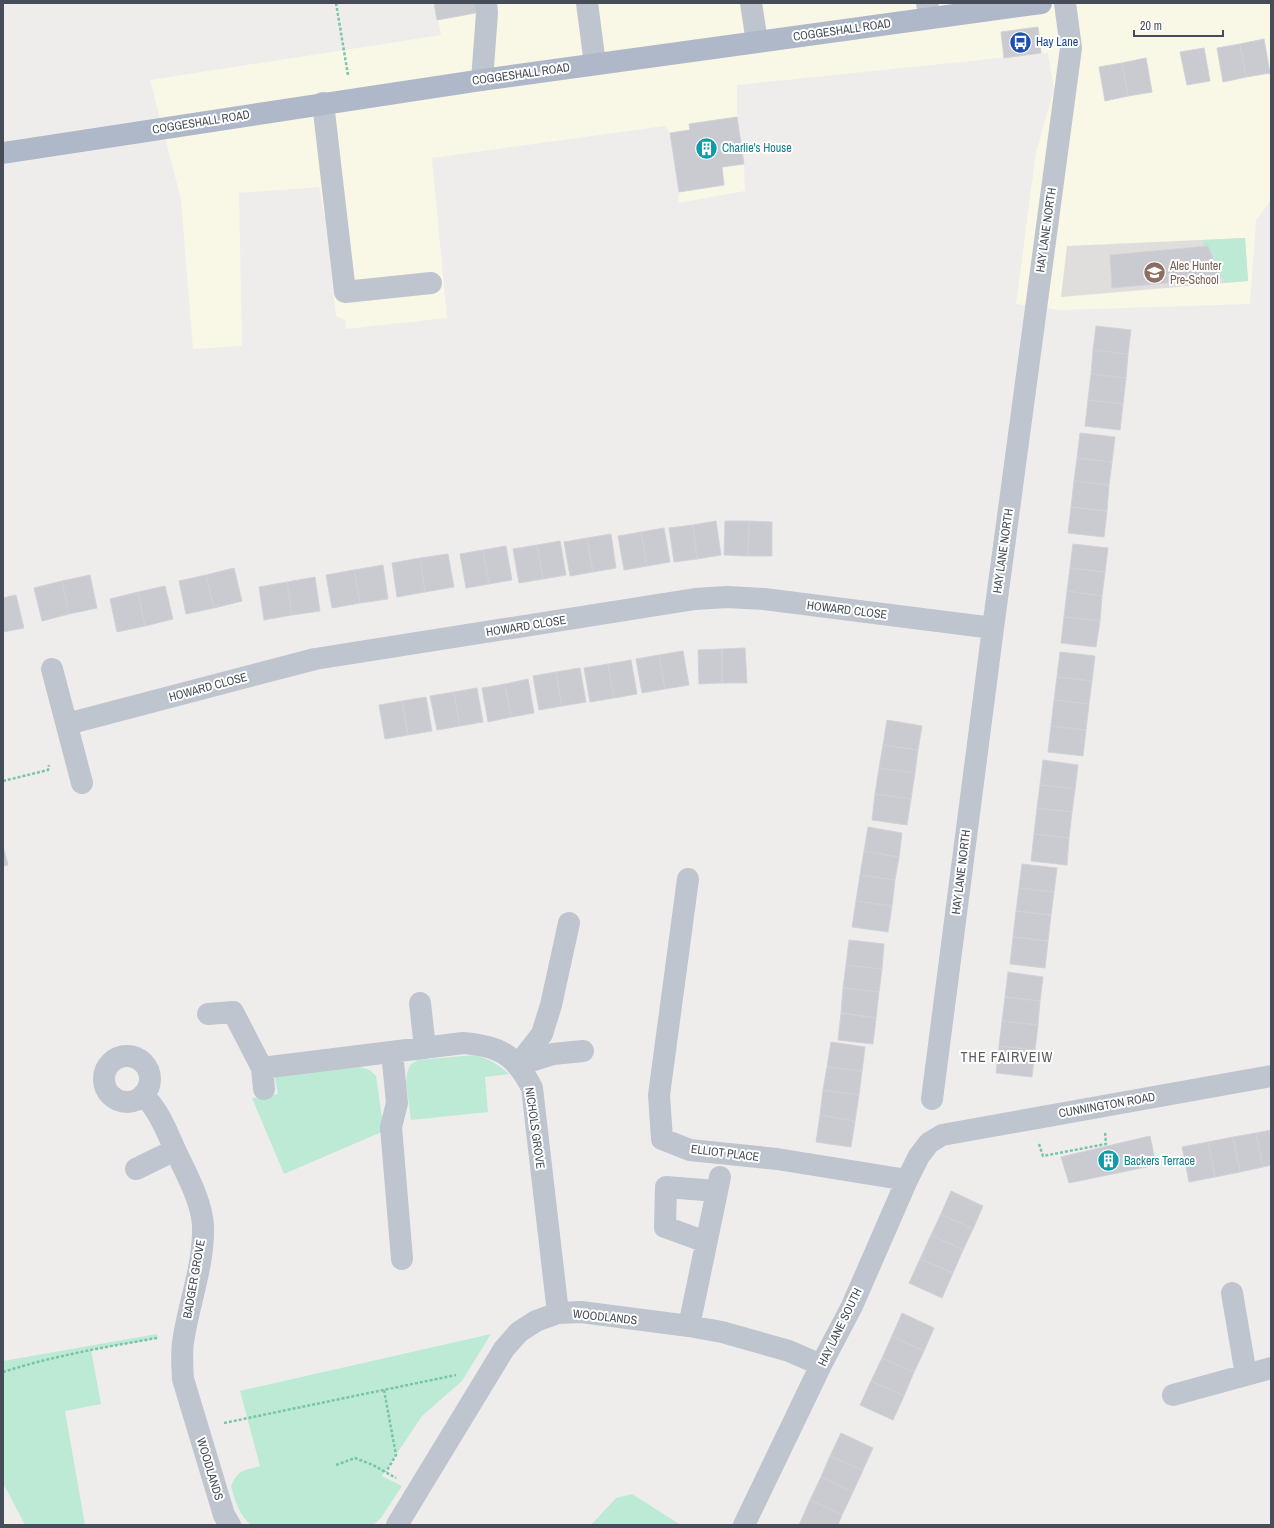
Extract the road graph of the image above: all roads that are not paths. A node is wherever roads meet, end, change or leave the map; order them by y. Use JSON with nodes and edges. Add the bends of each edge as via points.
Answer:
{"nodes":[{"id":1,"x":486,"y":3,"type":"edge"},
{"id":2,"x":587,"y":3,"type":"edge"},
{"id":3,"x":751,"y":3,"type":"edge"},
{"id":4,"x":1041,"y":3,"type":"edge"},
{"id":5,"x":1065,"y":3,"type":"edge"},
{"id":6,"x":929,"y":10,"type":"edge"},
{"id":7,"x":757,"y":42,"type":"junction"},
{"id":8,"x":595,"y":64,"type":"junction"},
{"id":9,"x":482,"y":80,"type":"junction"},
{"id":10,"x":324,"y":103,"type":"junction"},
{"id":11,"x":3,"y":153,"type":"edge"},
{"id":12,"x":431,"y":283,"type":"dead end"},
{"id":13,"x":993,"y":628,"type":"junction"},
{"id":14,"x":52,"y":669,"type":"dead end"},
{"id":15,"x":67,"y":724,"type":"junction"},
{"id":16,"x":82,"y":783,"type":"dead end"},
{"id":17,"x":688,"y":879,"type":"dead end"},
{"id":18,"x":568,"y":923,"type":"dead end"},
{"id":19,"x":420,"y":1003,"type":"dead end"},
{"id":20,"x":208,"y":1014,"type":"dead end"},
{"id":21,"x":425,"y":1048,"type":"junction"},
{"id":22,"x":584,"y":1051,"type":"dead end"},
{"id":23,"x":392,"y":1052,"type":"junction"},
{"id":24,"x":518,"y":1065,"type":"junction"},
{"id":25,"x":262,"y":1068,"type":"junction"},
{"id":26,"x":1271,"y":1076,"type":"edge"},
{"id":27,"x":264,"y":1089,"type":"dead end"},
{"id":28,"x":143,"y":1095,"type":"dead end"},
{"id":29,"x":932,"y":1099,"type":"dead end"},
{"id":30,"x":942,"y":1135,"type":"joint"},
{"id":31,"x":175,"y":1150,"type":"junction"},
{"id":32,"x":136,"y":1170,"type":"dead end"},
{"id":33,"x":907,"y":1180,"type":"junction"},
{"id":34,"x":706,"y":1242,"type":"junction"},
{"id":35,"x":402,"y":1259,"type":"dead end"},
{"id":36,"x":1232,"y":1293,"type":"dead end"},
{"id":37,"x":558,"y":1313,"type":"junction"},
{"id":38,"x":689,"y":1326,"type":"junction"},
{"id":39,"x":821,"y":1365,"type":"junction"},
{"id":40,"x":1271,"y":1368,"type":"edge"},
{"id":41,"x":1246,"y":1375,"type":"junction"},
{"id":42,"x":1173,"y":1395,"type":"dead end"},
{"id":43,"x":195,"y":1420,"type":"joint"},
{"id":44,"x":230,"y":1525,"type":"edge"},
{"id":45,"x":397,"y":1525,"type":"edge"},
{"id":46,"x":744,"y":1525,"type":"edge"}],
"edges":[{"from":1,"to":9,"type":"street","via":[[488,13]]},
{"from":2,"to":8,"type":"street"},
{"from":3,"to":7,"type":"street"},
{"from":4,"to":6,"type":"main road","name":"COGGESHALL ROAD"},
{"from":5,"to":13,"type":"street","name":"HAY LANE NORTH","via":[[1071,48]]},
{"from":6,"to":7,"type":"main road","name":"COGGESHALL ROAD"},
{"from":7,"to":8,"type":"main road","name":"COGGESHALL ROAD"},
{"from":8,"to":9,"type":"main road","name":"COGGESHALL ROAD"},
{"from":9,"to":10,"type":"main road","name":"COGGESHALL ROAD"},
{"from":10,"to":11,"type":"main road","name":"COGGESHALL ROAD"},
{"from":10,"to":12,"type":"street","via":[[345,292]]},
{"from":13,"to":15,"type":"street","name":"HOWARD CLOSE","via":[[764,599],[695,599],[315,659]]},
{"from":13,"to":29,"type":"street","name":"HAY LANE NORTH"},
{"from":14,"to":15,"type":"street"},
{"from":15,"to":16,"type":"street"},
{"from":17,"to":33,"type":"street","name":"ELLIOT PLACE","via":[[659,1095],[662,1139],[690,1150],[777,1159]]},
{"from":18,"to":24,"type":"street","via":[[551,1005],[542,1034]]},
{"from":19,"to":21,"type":"street"},
{"from":20,"to":25,"type":"street","via":[[233,1012]]},
{"from":21,"to":23,"type":"street","name":"NICHOLS GROVE"},
{"from":21,"to":24,"type":"street","name":"NICHOLS GROVE","via":[[463,1043],[481,1044],[497,1049]]},
{"from":22,"to":24,"type":"street","via":[[553,1054]]},
{"from":23,"to":25,"type":"street","name":"NICHOLS GROVE"},
{"from":23,"to":35,"type":"street","via":[[397,1102],[392,1127]]},
{"from":24,"to":37,"type":"street","name":"NICHOLS GROVE","via":[[532,1088]]},
{"from":25,"to":27,"type":"street"},
{"from":26,"to":30,"type":"street","name":"CUNNINGTON ROAD"},
{"from":28,"to":31,"type":"street","name":"BADGER GROVE","via":[[152,1104]]},
{"from":30,"to":33,"type":"street","name":"HAY LANE SOUTH","via":[[929,1143]]},
{"from":31,"to":32,"type":"street"},
{"from":31,"to":43,"type":"street","name":"BADGER GROVE","via":[[197,1202],[203,1226],[200,1260],[182,1357],[183,1379]]},
{"from":33,"to":39,"type":"street","name":"HAY LANE SOUTH","via":[[852,1306]]},
{"from":34,"to":34,"type":"street","via":[[718,1184],[666,1187],[666,1227]]},
{"from":34,"to":38,"type":"street"},
{"from":36,"to":41,"type":"street"},
{"from":37,"to":38,"type":"street","name":"WOODLANDS","via":[[581,1312]]},
{"from":37,"to":45,"type":"street","name":"WOODLANDS","via":[[536,1321],[519,1332],[504,1349]]},
{"from":38,"to":39,"type":"street","name":"WOODLANDS","via":[[754,1340]]},
{"from":39,"to":46,"type":"street","name":"HAY LANE SOUTH"},
{"from":40,"to":41,"type":"street"},
{"from":41,"to":42,"type":"street"},
{"from":43,"to":44,"type":"street","name":"WOODLANDS","via":[[224,1515]]}]}
